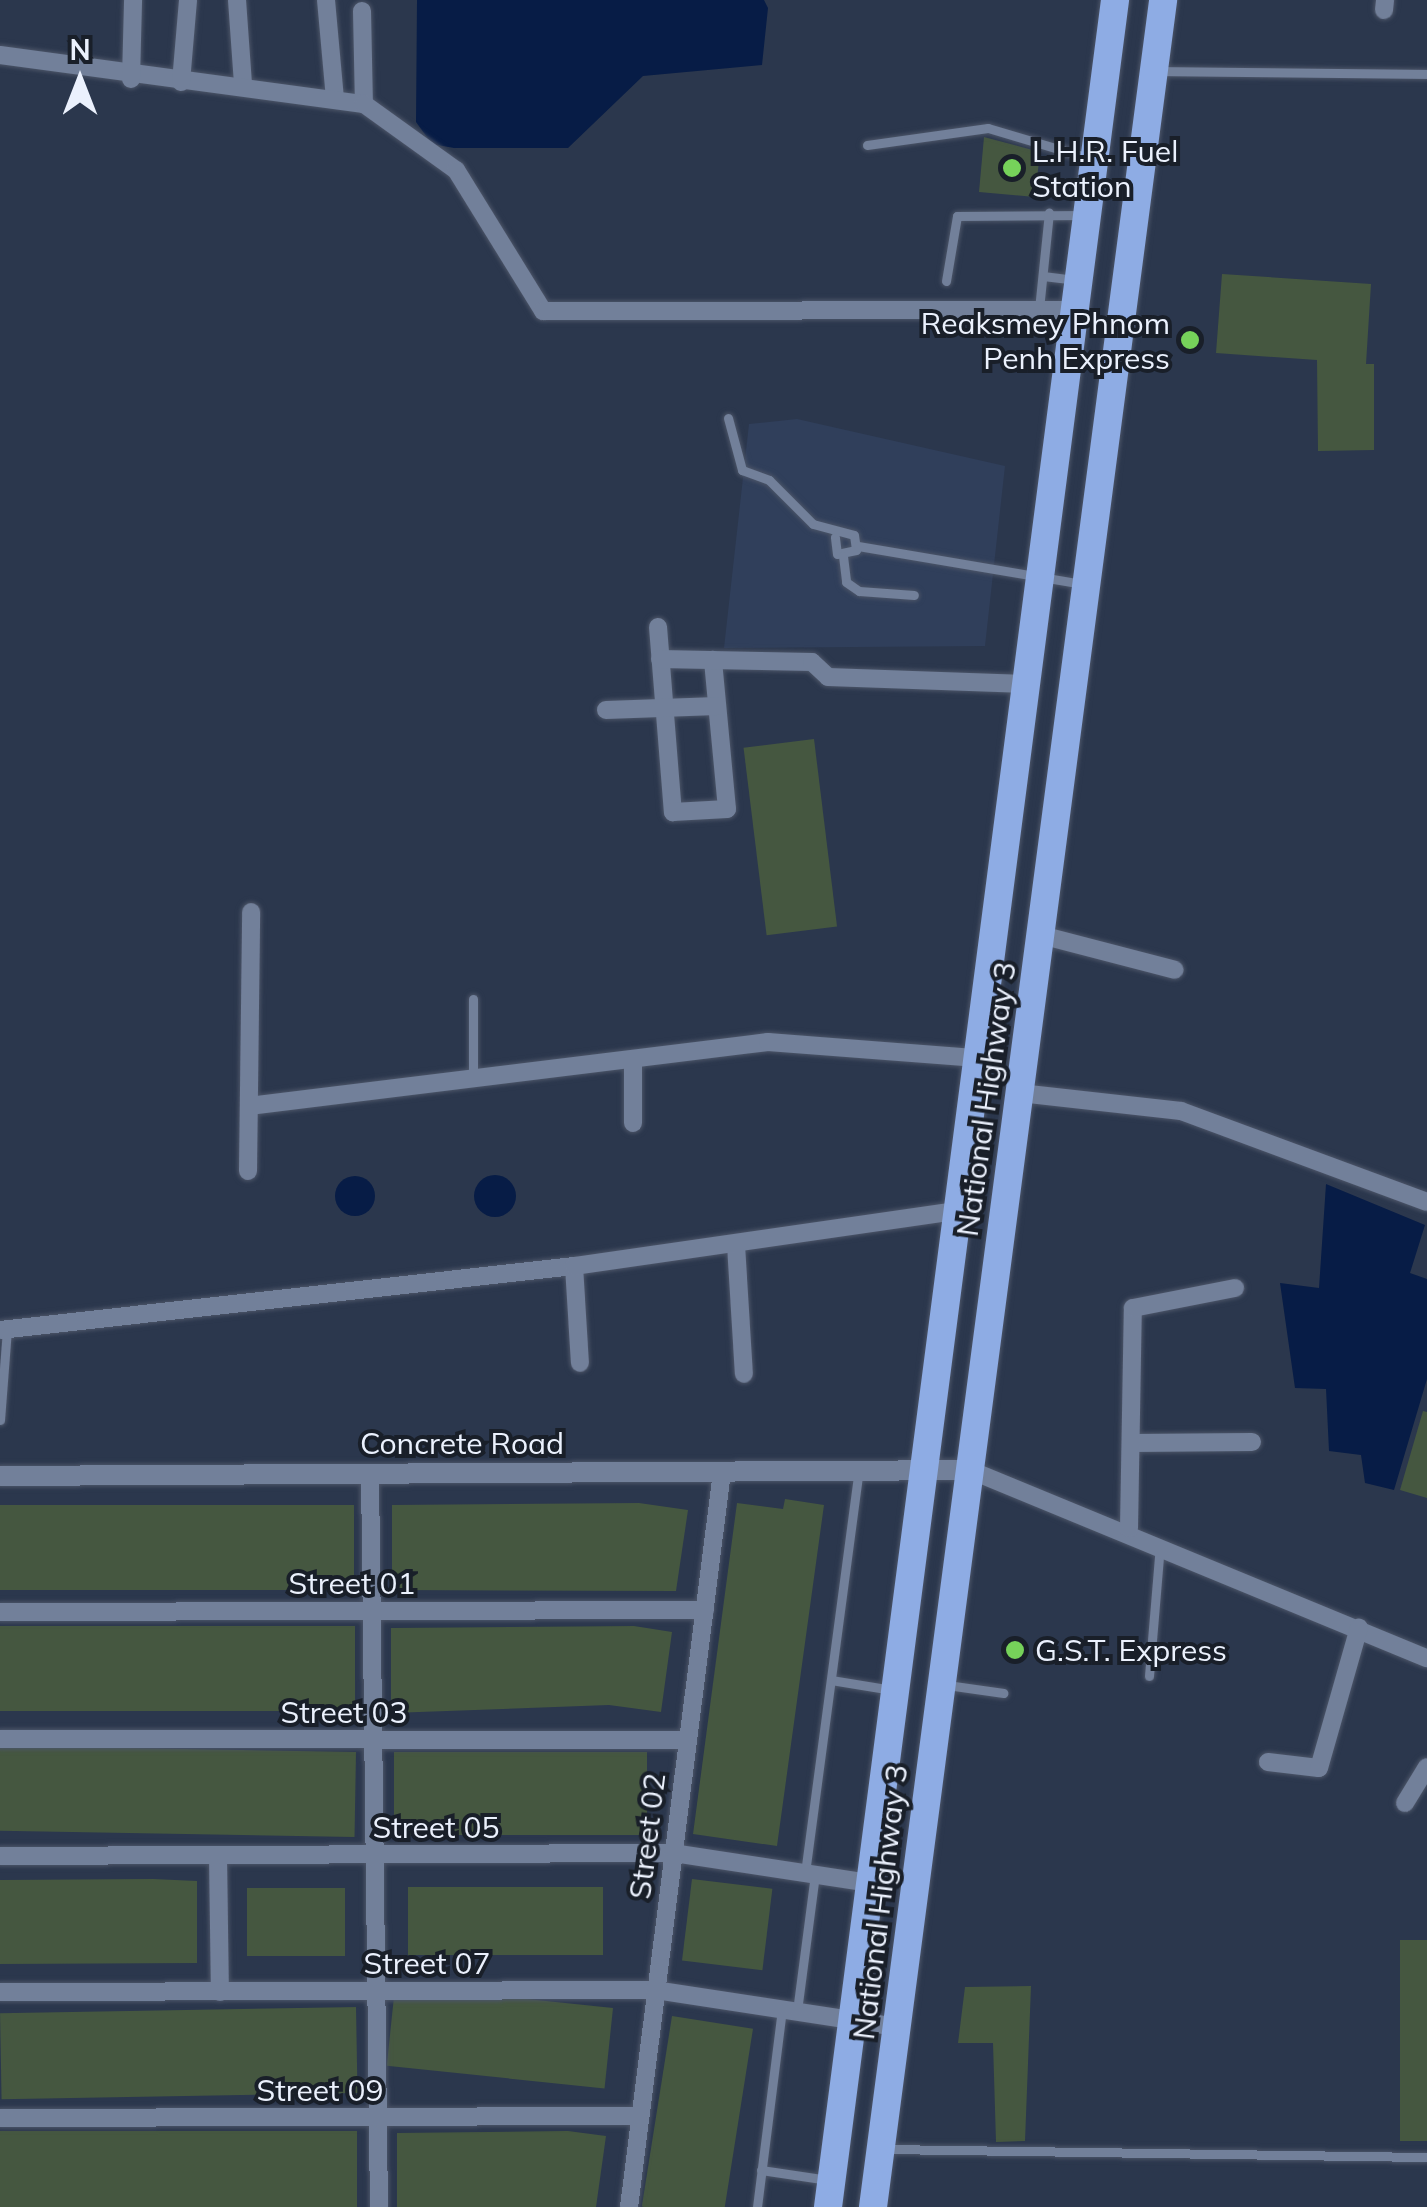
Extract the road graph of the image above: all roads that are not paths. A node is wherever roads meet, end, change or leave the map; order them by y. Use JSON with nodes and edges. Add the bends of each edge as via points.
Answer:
{"nodes":[{"id":1,"x":133,"y":0,"type":"edge"},
{"id":2,"x":188,"y":0,"type":"edge"},
{"id":3,"x":237,"y":0,"type":"edge"},
{"id":4,"x":326,"y":0,"type":"edge"},
{"id":5,"x":1115,"y":0,"type":"edge"},
{"id":6,"x":1163,"y":0,"type":"edge"},
{"id":7,"x":362,"y":11,"type":"dead end"},
{"id":8,"x":0,"y":55,"type":"edge"},
{"id":9,"x":1154,"y":71,"type":"junction"},
{"id":10,"x":1427,"y":74,"type":"edge"},
{"id":11,"x":131,"y":79,"type":"junction"},
{"id":12,"x":181,"y":82,"type":"junction"},
{"id":13,"x":243,"y":84,"type":"junction"},
{"id":14,"x":335,"y":99,"type":"junction"},
{"id":15,"x":364,"y":104,"type":"junction"},
{"id":16,"x":867,"y":145,"type":"dead end"},
{"id":17,"x":1094,"y":160,"type":"junction"},
{"id":18,"x":1049,"y":213,"type":"junction"},
{"id":19,"x":1087,"y":215,"type":"junction"},
{"id":20,"x":1042,"y":276,"type":"junction"},
{"id":21,"x":946,"y":281,"type":"dead end"},
{"id":22,"x":1078,"y":281,"type":"junction"},
{"id":23,"x":1075,"y":310,"type":"junction"},
{"id":24,"x":1039,"y":311,"type":"junction"},
{"id":25,"x":728,"y":418,"type":"dead end"},
{"id":26,"x":835,"y":537,"type":"junction"},
{"id":27,"x":858,"y":546,"type":"junction"},
{"id":28,"x":843,"y":556,"type":"junction"},
{"id":29,"x":1040,"y":578,"type":"junction"},
{"id":30,"x":1087,"y":584,"type":"junction"},
{"id":31,"x":914,"y":595,"type":"dead end"},
{"id":32,"x":658,"y":627,"type":"dead end"},
{"id":33,"x":660,"y":660,"type":"junction"},
{"id":34,"x":713,"y":660,"type":"junction"},
{"id":35,"x":1026,"y":684,"type":"junction"},
{"id":36,"x":717,"y":706,"type":"junction"},
{"id":37,"x":663,"y":708,"type":"junction"},
{"id":38,"x":606,"y":710,"type":"dead end"},
{"id":39,"x":251,"y":912,"type":"dead end"},
{"id":40,"x":1041,"y":936,"type":"junction"},
{"id":41,"x":1175,"y":970,"type":"dead end"},
{"id":42,"x":473,"y":999,"type":"dead end"},
{"id":43,"x":978,"y":1058,"type":"junction"},
{"id":44,"x":634,"y":1060,"type":"junction"},
{"id":45,"x":473,"y":1080,"type":"junction"},
{"id":46,"x":1020,"y":1093,"type":"junction"},
{"id":47,"x":249,"y":1106,"type":"junction"},
{"id":48,"x":632,"y":1123,"type":"dead end"},
{"id":49,"x":248,"y":1171,"type":"dead end"},
{"id":50,"x":1427,"y":1202,"type":"edge"},
{"id":51,"x":958,"y":1211,"type":"junction"},
{"id":52,"x":736,"y":1245,"type":"junction"},
{"id":53,"x":574,"y":1266,"type":"junction"},
{"id":54,"x":1236,"y":1288,"type":"dead end"},
{"id":55,"x":4,"y":1330,"type":"edge"},
{"id":56,"x":580,"y":1363,"type":"dead end"},
{"id":57,"x":744,"y":1374,"type":"dead end"},
{"id":58,"x":0,"y":1420,"type":"edge"},
{"id":59,"x":1252,"y":1442,"type":"dead end"},
{"id":60,"x":1132,"y":1443,"type":"junction"},
{"id":61,"x":859,"y":1470,"type":"junction"},
{"id":62,"x":924,"y":1470,"type":"junction"},
{"id":63,"x":970,"y":1470,"type":"junction"},
{"id":64,"x":722,"y":1472,"type":"junction"},
{"id":65,"x":370,"y":1474,"type":"junction"},
{"id":66,"x":0,"y":1476,"type":"edge"},
{"id":67,"x":1129,"y":1528,"type":"junction"},
{"id":68,"x":1161,"y":1543,"type":"junction"},
{"id":69,"x":704,"y":1610,"type":"junction"},
{"id":70,"x":372,"y":1611,"type":"junction"},
{"id":71,"x":0,"y":1612,"type":"edge"},
{"id":72,"x":1359,"y":1628,"type":"junction"},
{"id":73,"x":1427,"y":1658,"type":"edge"},
{"id":74,"x":1148,"y":1676,"type":"dead end"},
{"id":75,"x":831,"y":1680,"type":"junction"},
{"id":76,"x":942,"y":1684,"type":"junction"},
{"id":77,"x":895,"y":1690,"type":"junction"},
{"id":78,"x":1004,"y":1693,"type":"dead end"},
{"id":79,"x":0,"y":1739,"type":"edge"},
{"id":80,"x":373,"y":1739,"type":"junction"},
{"id":81,"x":688,"y":1740,"type":"junction"},
{"id":82,"x":1268,"y":1762,"type":"dead end"},
{"id":83,"x":1427,"y":1767,"type":"edge"},
{"id":84,"x":1405,"y":1803,"type":"dead end"},
{"id":85,"x":673,"y":1853,"type":"junction"},
{"id":86,"x":375,"y":1854,"type":"junction"},
{"id":87,"x":218,"y":1855,"type":"junction"},
{"id":88,"x":0,"y":1856,"type":"edge"},
{"id":89,"x":810,"y":1874,"type":"junction"},
{"id":90,"x":870,"y":1883,"type":"junction"},
{"id":91,"x":655,"y":1990,"type":"junction"},
{"id":92,"x":377,"y":1991,"type":"junction"},
{"id":93,"x":0,"y":1992,"type":"edge"},
{"id":94,"x":220,"y":1992,"type":"junction"},
{"id":95,"x":789,"y":2011,"type":"junction"},
{"id":96,"x":852,"y":2022,"type":"junction"},
{"id":97,"x":896,"y":2027,"type":"junction"},
{"id":98,"x":640,"y":2116,"type":"junction"},
{"id":99,"x":378,"y":2117,"type":"junction"},
{"id":100,"x":0,"y":2118,"type":"edge"},
{"id":101,"x":880,"y":2149,"type":"junction"},
{"id":102,"x":1427,"y":2157,"type":"edge"},
{"id":103,"x":761,"y":2170,"type":"junction"},
{"id":104,"x":830,"y":2194,"type":"edge"},
{"id":105,"x":380,"y":2207,"type":"edge"},
{"id":106,"x":630,"y":2207,"type":"edge"},
{"id":107,"x":756,"y":2207,"type":"edge"},
{"id":108,"x":873,"y":2207,"type":"edge"}],
"edges":[{"from":1,"to":11,"type":"street"},
{"from":2,"to":12,"type":"street"},
{"from":3,"to":13,"type":"street"},
{"from":4,"to":14,"type":"street"},
{"from":5,"to":17,"type":"highway","name":"National Highway 3"},
{"from":6,"to":9,"type":"highway","name":"National Highway 3"},
{"from":7,"to":15,"type":"street"},
{"from":8,"to":11,"type":"street"},
{"from":9,"to":10,"type":"lane"},
{"from":9,"to":30,"type":"highway","name":"National Highway 3"},
{"from":11,"to":12,"type":"street"},
{"from":12,"to":13,"type":"street"},
{"from":13,"to":14,"type":"street"},
{"from":14,"to":15,"type":"street"},
{"from":15,"to":24,"type":"street","via":[[456,170],[543,311]]},
{"from":16,"to":17,"type":"lane","via":[[988,128]]},
{"from":17,"to":19,"type":"highway","name":"National Highway 3"},
{"from":18,"to":19,"type":"lane"},
{"from":18,"to":20,"type":"lane"},
{"from":18,"to":21,"type":"lane","via":[[956,216]]},
{"from":19,"to":22,"type":"highway","name":"National Highway 3"},
{"from":20,"to":22,"type":"lane"},
{"from":20,"to":24,"type":"lane"},
{"from":22,"to":23,"type":"highway","name":"National Highway 3"},
{"from":23,"to":24,"type":"street"},
{"from":23,"to":29,"type":"highway","name":"National Highway 3"},
{"from":25,"to":26,"type":"lane","via":[[742,470],[769,480]]},
{"from":26,"to":27,"type":"lane","via":[[850,532]]},
{"from":26,"to":28,"type":"lane"},
{"from":27,"to":28,"type":"lane"},
{"from":27,"to":29,"type":"lane"},
{"from":28,"to":31,"type":"lane","via":[[846,582],[859,591]]},
{"from":29,"to":30,"type":"lane"},
{"from":29,"to":35,"type":"highway","name":"National Highway 3"},
{"from":30,"to":40,"type":"highway","name":"National Highway 3"},
{"from":32,"to":33,"type":"street"},
{"from":33,"to":34,"type":"street"},
{"from":33,"to":37,"type":"street"},
{"from":34,"to":35,"type":"street","via":[[812,662],[828,677]]},
{"from":34,"to":36,"type":"street"},
{"from":35,"to":43,"type":"highway","name":"National Highway 3"},
{"from":36,"to":37,"type":"street"},
{"from":36,"to":37,"type":"street","via":[[727,809],[673,812]]},
{"from":37,"to":38,"type":"street"},
{"from":39,"to":47,"type":"street"},
{"from":40,"to":41,"type":"street"},
{"from":40,"to":46,"type":"highway","name":"National Highway 3"},
{"from":42,"to":45,"type":"lane"},
{"from":43,"to":44,"type":"street","via":[[768,1042]]},
{"from":43,"to":51,"type":"highway","name":"National Highway 3"},
{"from":44,"to":45,"type":"street"},
{"from":44,"to":48,"type":"street"},
{"from":45,"to":47,"type":"street"},
{"from":46,"to":50,"type":"street","via":[[1181,1111]]},
{"from":46,"to":63,"type":"highway","name":"National Highway 3"},
{"from":47,"to":49,"type":"street"},
{"from":51,"to":52,"type":"street"},
{"from":51,"to":62,"type":"highway","name":"National Highway 3"},
{"from":52,"to":53,"type":"street"},
{"from":52,"to":57,"type":"street"},
{"from":53,"to":55,"type":"street"},
{"from":53,"to":56,"type":"street"},
{"from":54,"to":60,"type":"street","via":[[1134,1308]]},
{"from":55,"to":58,"type":"lane"},
{"from":59,"to":60,"type":"street"},
{"from":60,"to":67,"type":"street"},
{"from":61,"to":62,"type":"street","name":"Concrete Road"},
{"from":61,"to":64,"type":"street","name":"Concrete Road"},
{"from":61,"to":75,"type":"lane"},
{"from":62,"to":63,"type":"street","name":"Concrete Road"},
{"from":62,"to":77,"type":"highway","name":"National Highway 3"},
{"from":63,"to":67,"type":"street"},
{"from":63,"to":76,"type":"highway","name":"National Highway 3"},
{"from":64,"to":65,"type":"street","name":"Concrete Road"},
{"from":64,"to":69,"type":"street","name":"Street 02"},
{"from":65,"to":66,"type":"street","name":"Concrete Road"},
{"from":65,"to":70,"type":"street"},
{"from":67,"to":68,"type":"street"},
{"from":68,"to":72,"type":"street"},
{"from":68,"to":74,"type":"lane"},
{"from":69,"to":70,"type":"street","name":"Street 01"},
{"from":69,"to":81,"type":"street","name":"Street 02"},
{"from":70,"to":71,"type":"street","name":"Street 01"},
{"from":70,"to":80,"type":"street"},
{"from":72,"to":73,"type":"street"},
{"from":72,"to":82,"type":"street","via":[[1319,1768]]},
{"from":75,"to":77,"type":"lane"},
{"from":75,"to":89,"type":"lane"},
{"from":76,"to":78,"type":"lane"},
{"from":76,"to":97,"type":"highway","name":"National Highway 3"},
{"from":77,"to":90,"type":"highway","name":"National Highway 3"},
{"from":79,"to":80,"type":"street","name":"Street 03"},
{"from":80,"to":81,"type":"street","name":"Street 03"},
{"from":80,"to":86,"type":"street"},
{"from":81,"to":85,"type":"street","name":"Street 02"},
{"from":83,"to":84,"type":"street"},
{"from":85,"to":86,"type":"street","name":"Street 05"},
{"from":85,"to":89,"type":"street","name":"Street 05"},
{"from":85,"to":91,"type":"street","name":"Street 02"},
{"from":86,"to":87,"type":"street","name":"Street 05"},
{"from":86,"to":92,"type":"street"},
{"from":87,"to":88,"type":"street","name":"Street 05"},
{"from":87,"to":94,"type":"street"},
{"from":89,"to":90,"type":"street","name":"Street 05"},
{"from":89,"to":95,"type":"lane"},
{"from":90,"to":96,"type":"highway","name":"National Highway 3"},
{"from":91,"to":92,"type":"street","name":"Street 07"},
{"from":91,"to":95,"type":"street","name":"Street 07"},
{"from":91,"to":98,"type":"street","name":"Street 02"},
{"from":92,"to":94,"type":"street","name":"Street 07"},
{"from":92,"to":99,"type":"street"},
{"from":93,"to":94,"type":"street","name":"Street 07"},
{"from":95,"to":96,"type":"street","name":"Street 07"},
{"from":95,"to":103,"type":"lane"},
{"from":96,"to":97,"type":"street","name":"Street 07"},
{"from":96,"to":104,"type":"highway","name":"National Highway 3"},
{"from":97,"to":101,"type":"highway","name":"National Highway 3"},
{"from":98,"to":99,"type":"street","name":"Street 09"},
{"from":98,"to":106,"type":"street","name":"Street 02"},
{"from":99,"to":100,"type":"street","name":"Street 09"},
{"from":99,"to":105,"type":"street"},
{"from":101,"to":102,"type":"lane"},
{"from":101,"to":108,"type":"highway","name":"National Highway 3"},
{"from":103,"to":104,"type":"lane"},
{"from":103,"to":107,"type":"lane"}]}
